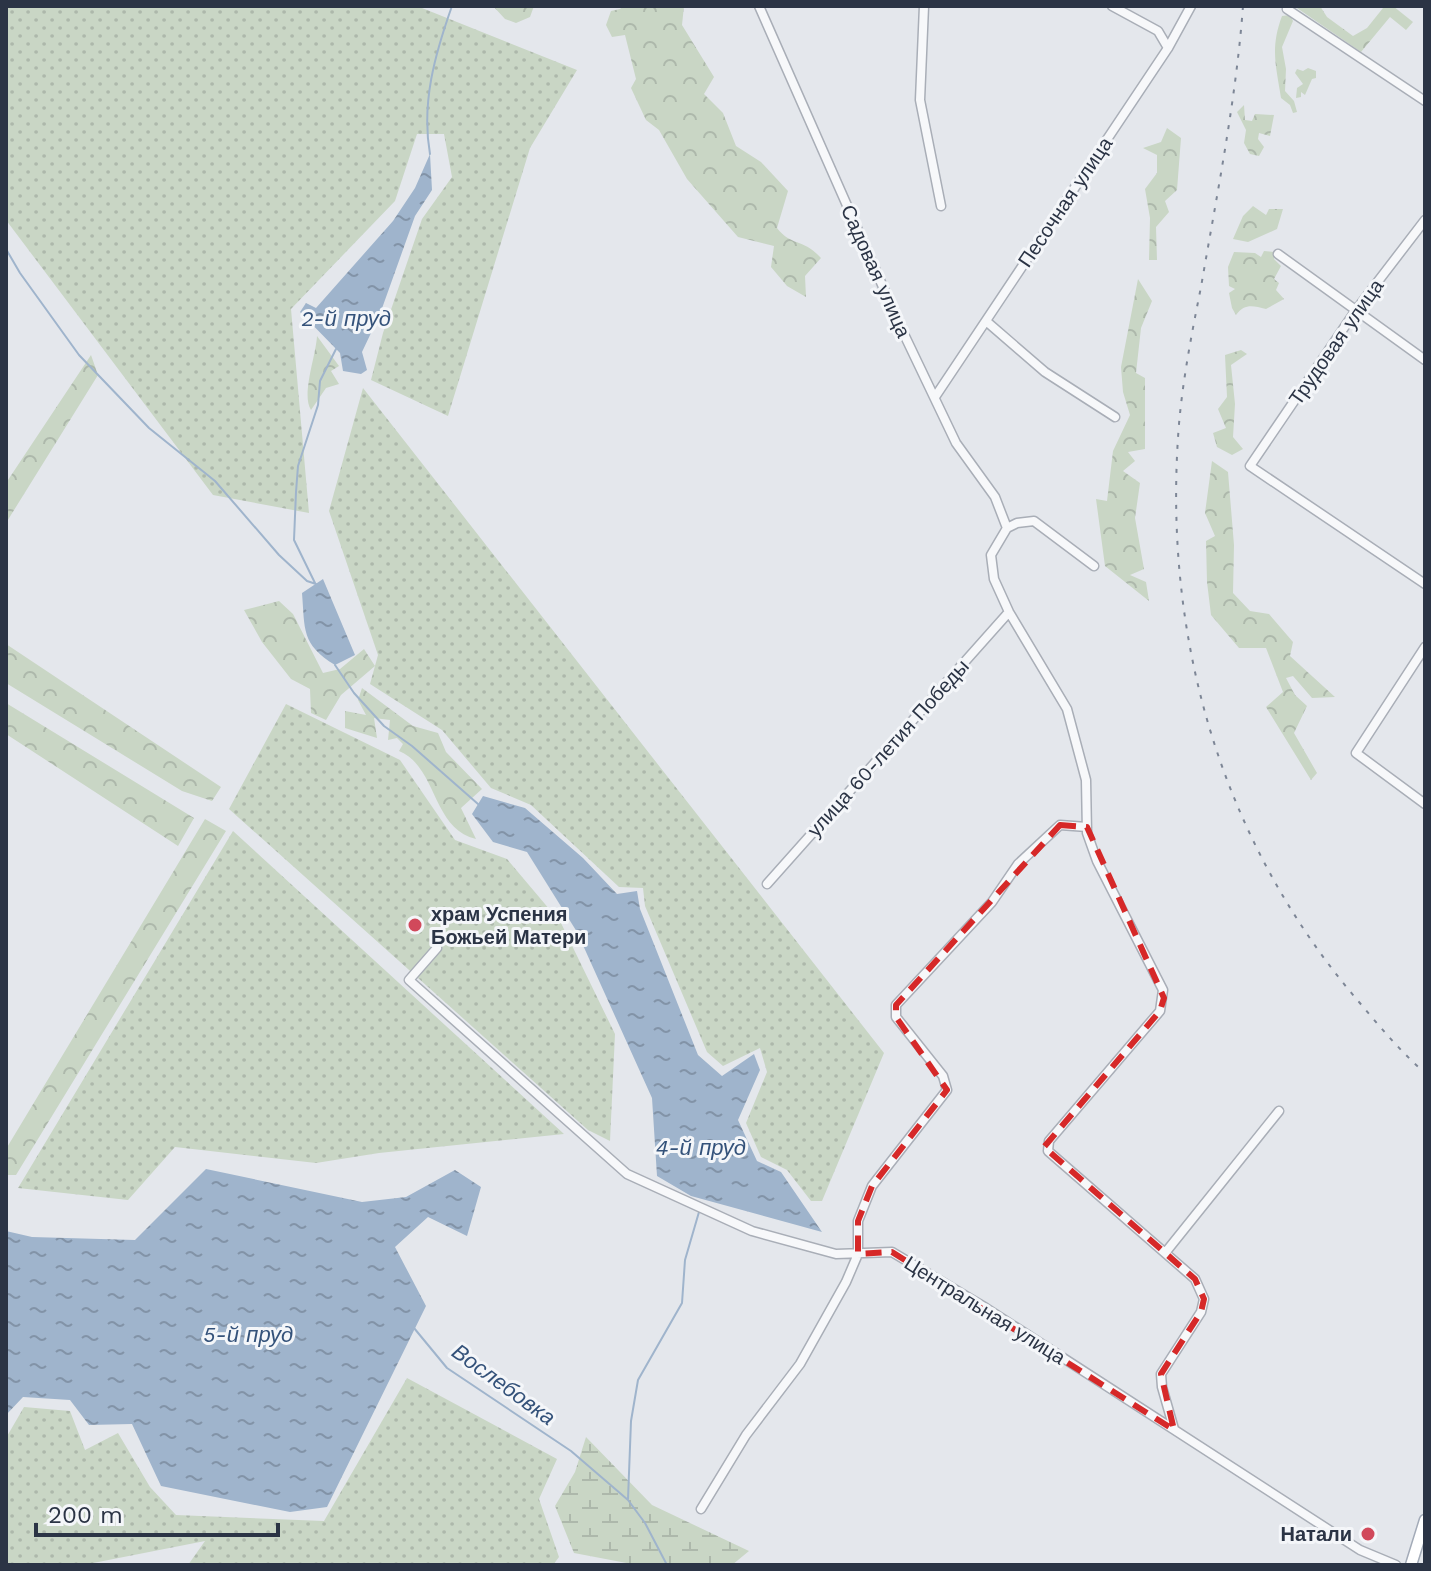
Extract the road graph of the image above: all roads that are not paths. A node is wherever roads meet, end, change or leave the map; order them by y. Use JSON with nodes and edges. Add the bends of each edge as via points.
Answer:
{"nodes":[{"id":1,"x":759,"y":6,"type":"edge"},
{"id":2,"x":924,"y":6,"type":"edge"},
{"id":3,"x":1112,"y":6,"type":"edge"},
{"id":4,"x":1191,"y":6,"type":"edge"},
{"id":5,"x":1287,"y":9,"type":"dead end"},
{"id":6,"x":1168,"y":48,"type":"junction"},
{"id":7,"x":1425,"y":101,"type":"edge"},
{"id":8,"x":941,"y":206,"type":"dead end"},
{"id":9,"x":1425,"y":220,"type":"edge"},
{"id":10,"x":1278,"y":254,"type":"dead end"},
{"id":11,"x":1356,"y":310,"type":"junction"},
{"id":12,"x":986,"y":321,"type":"junction"},
{"id":13,"x":1425,"y":360,"type":"edge"},
{"id":14,"x":935,"y":397,"type":"junction"},
{"id":15,"x":1115,"y":417,"type":"dead end"},
{"id":16,"x":1007,"y":528,"type":"junction"},
{"id":17,"x":1094,"y":566,"type":"dead end"},
{"id":18,"x":1425,"y":584,"type":"edge"},
{"id":19,"x":1009,"y":612,"type":"junction"},
{"id":20,"x":1425,"y":647,"type":"edge"},
{"id":21,"x":1425,"y":804,"type":"edge"},
{"id":22,"x":1087,"y":827,"type":"junction"},
{"id":23,"x":767,"y":884,"type":"dead end"},
{"id":24,"x":437,"y":948,"type":"dead end"},
{"id":25,"x":1279,"y":1111,"type":"dead end"},
{"id":26,"x":1165,"y":1253,"type":"junction"},
{"id":27,"x":858,"y":1254,"type":"junction"},
{"id":28,"x":1174,"y":1430,"type":"junction"},
{"id":29,"x":701,"y":1509,"type":"dead end"},
{"id":30,"x":1425,"y":1520,"type":"edge"},
{"id":31,"x":1396,"y":1565,"type":"edge"},
{"id":32,"x":1411,"y":1565,"type":"edge"}],
"edges":[{"from":1,"to":14,"type":"street","name":"Садовая улица"},
{"from":2,"to":8,"type":"street","via":[[920,100]]},
{"from":3,"to":6,"type":"street","via":[[1158,31]]},
{"from":4,"to":6,"type":"street","name":"Песочная улица"},
{"from":5,"to":7,"type":"street"},
{"from":6,"to":12,"type":"street","name":"Песочная улица"},
{"from":9,"to":11,"type":"street","name":"Трудовая улица"},
{"from":10,"to":11,"type":"street"},
{"from":11,"to":13,"type":"street"},
{"from":11,"to":18,"type":"street","name":"Трудовая улица","via":[[1250,466]]},
{"from":12,"to":14,"type":"street","name":"Песочная улица"},
{"from":12,"to":15,"type":"street","via":[[1045,372]]},
{"from":14,"to":16,"type":"street","name":"Садовая улица","via":[[956,443],[995,497]]},
{"from":16,"to":17,"type":"street","via":[[1034,521]]},
{"from":16,"to":19,"type":"street","via":[[991,555],[994,579]]},
{"from":19,"to":22,"type":"street","via":[[1067,709],[1086,780]]},
{"from":19,"to":23,"type":"street","name":"улица 60-летия Победы"},
{"from":20,"to":21,"type":"street","via":[[1356,753]]},
{"from":22,"to":26,"type":"street","via":[[1097,861],[1164,998],[1160,1011],[1049,1141],[1048,1151]]},
{"from":22,"to":27,"type":"street","via":[[1060,825],[1049,835],[896,1005],[896,1017],[943,1076],[947,1090],[872,1186],[858,1221]]},
{"from":24,"to":27,"type":"street","name":"Центральная улица","via":[[409,980],[627,1174],[752,1231],[836,1254]]},
{"from":25,"to":26,"type":"street"},
{"from":26,"to":28,"type":"street","via":[[1195,1279],[1204,1299],[1161,1374]]},
{"from":27,"to":28,"type":"street","name":"Центральная улица","via":[[892,1252]]},
{"from":27,"to":29,"type":"street","via":[[800,1364],[746,1435]]},
{"from":28,"to":31,"type":"street","name":"Центральная улица","via":[[1360,1550]]},
{"from":30,"to":32,"type":"main road"}]}
